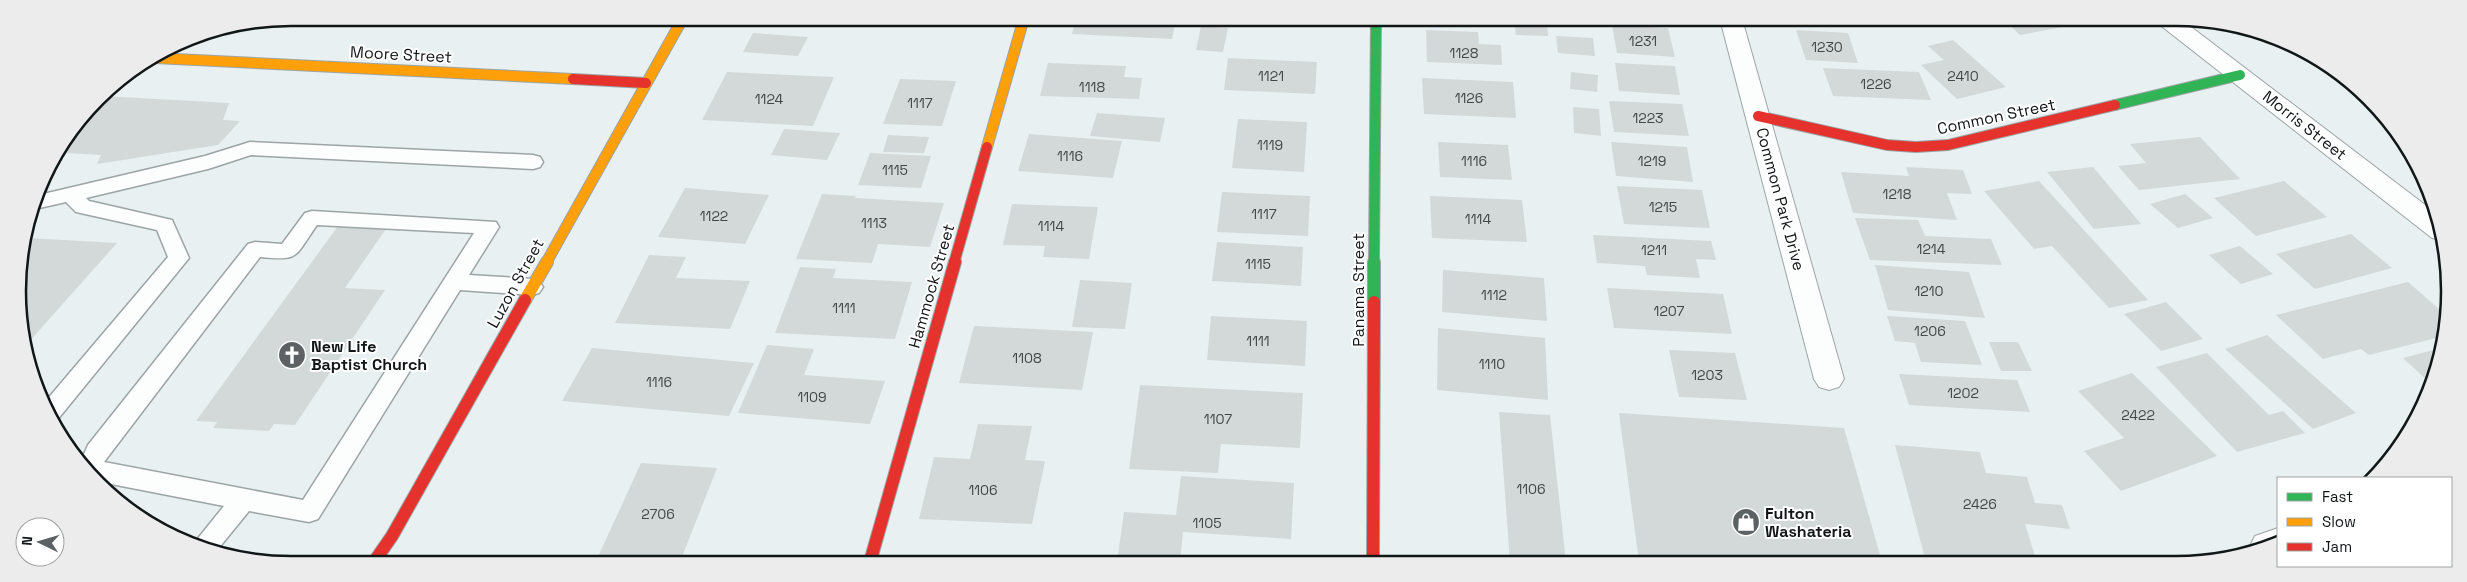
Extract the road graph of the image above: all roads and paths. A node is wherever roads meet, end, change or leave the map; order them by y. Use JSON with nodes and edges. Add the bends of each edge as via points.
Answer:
{"nodes":[{"id":1,"x":678,"y":26,"type":"edge"},
{"id":2,"x":1022,"y":26,"type":"edge"},
{"id":3,"x":1376,"y":26,"type":"edge"},
{"id":4,"x":1734,"y":26,"type":"edge"},
{"id":5,"x":2176,"y":26,"type":"edge"},
{"id":6,"x":165,"y":59,"type":"edge"},
{"id":7,"x":2240,"y":75,"type":"junction"},
{"id":8,"x":646,"y":83,"type":"junction"},
{"id":9,"x":1758,"y":116,"type":"junction"},
{"id":10,"x":533,"y":162,"type":"dead end"},
{"id":11,"x":71,"y":195,"type":"junction"},
{"id":12,"x":42,"y":201,"type":"edge"},
{"id":13,"x":2433,"y":224,"type":"edge"},
{"id":14,"x":455,"y":282,"type":"junction"},
{"id":15,"x":532,"y":286,"type":"junction"},
{"id":16,"x":1829,"y":379,"type":"dead end"},
{"id":17,"x":54,"y":408,"type":"edge"},
{"id":18,"x":91,"y":464,"type":"edge"},
{"id":19,"x":103,"y":476,"type":"edge"},
{"id":20,"x":244,"y":500,"type":"junction"},
{"id":21,"x":208,"y":543,"type":"edge"},
{"id":22,"x":378,"y":556,"type":"edge"},
{"id":23,"x":872,"y":556,"type":"edge"},
{"id":24,"x":1373,"y":556,"type":"edge"}],
"edges":[{"from":1,"to":8,"type":"street","name":"Luzon Street"},
{"from":2,"to":23,"type":"street","name":"Hammock Street"},
{"from":3,"to":24,"type":"street","name":"Panama Street"},
{"from":4,"to":9,"type":"street","name":"Common Park Drive"},
{"from":5,"to":7,"type":"street","name":"Morris Street"},
{"from":6,"to":8,"type":"street","name":"Moore Street"},
{"from":7,"to":9,"type":"street","name":"Common Street","via":[[1948,146],[1887,145]]},
{"from":7,"to":13,"type":"street","name":"Morris Street"},
{"from":8,"to":15,"type":"street","name":"Luzon Street"},
{"from":9,"to":16,"type":"street","name":"Common Park Drive"},
{"from":10,"to":11,"type":"lane","via":[[250,148],[208,162]]},
{"from":11,"to":12,"type":"lane"},
{"from":11,"to":17,"type":"lane","via":[[83,207],[165,225],[179,258]]},
{"from":14,"to":15,"type":"lane"},
{"from":14,"to":18,"type":"lane","via":[[489,227],[312,218],[287,252],[255,249],[96,452]]},
{"from":14,"to":20,"type":"lane","via":[[309,512]]},
{"from":15,"to":22,"type":"street","name":"Luzon Street"},
{"from":19,"to":20,"type":"lane"},
{"from":20,"to":21,"type":"lane"}]}
